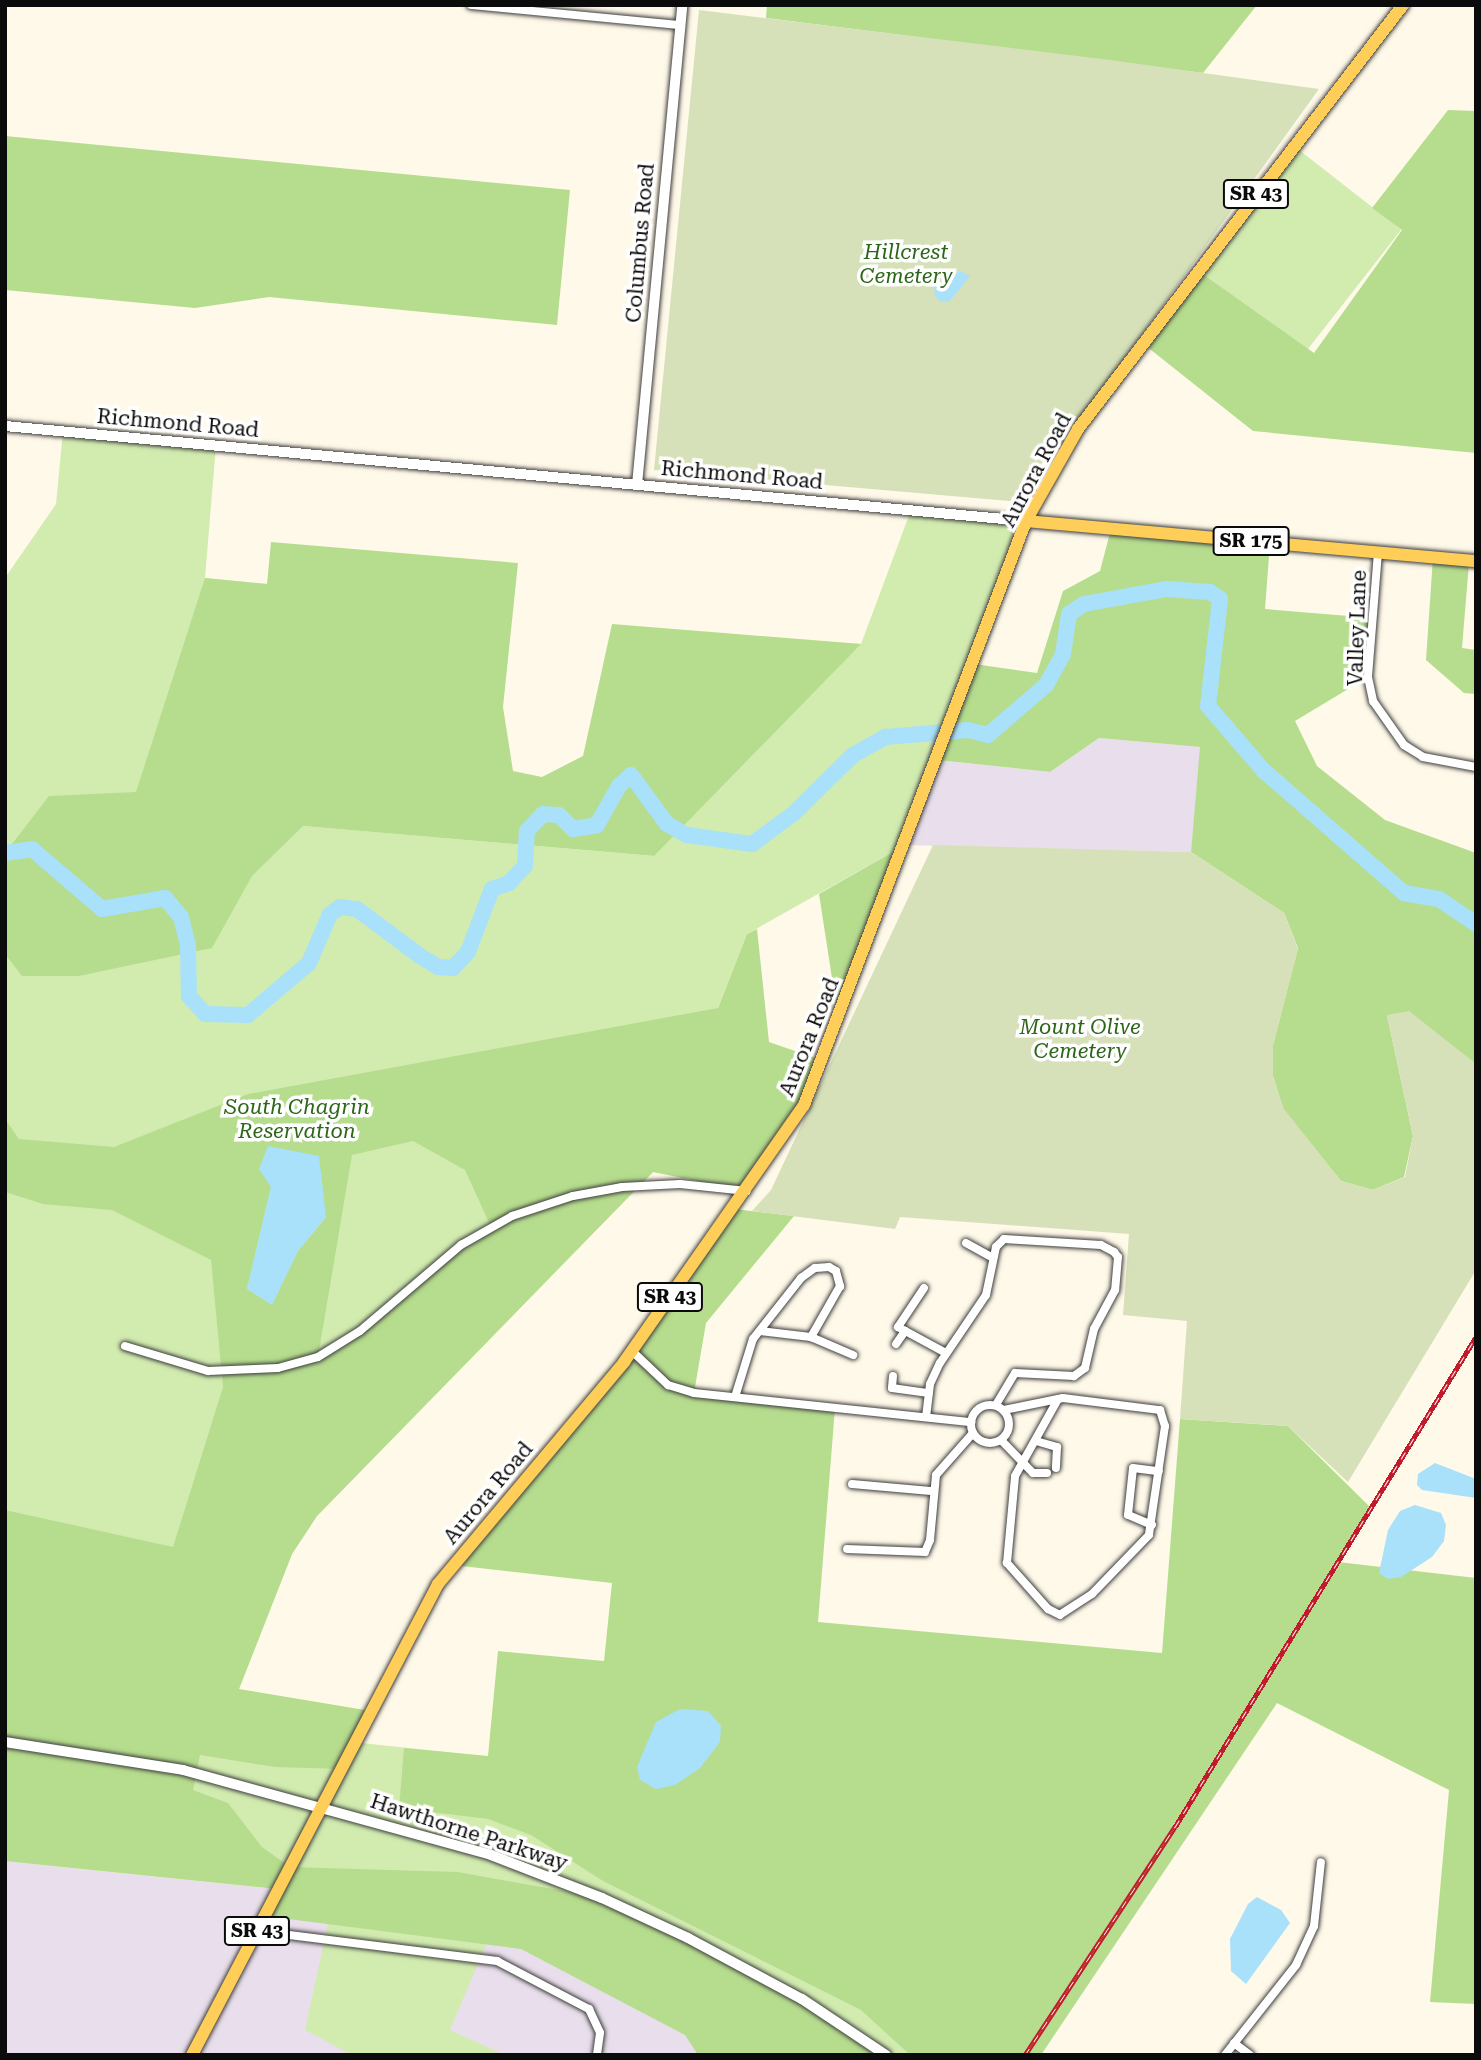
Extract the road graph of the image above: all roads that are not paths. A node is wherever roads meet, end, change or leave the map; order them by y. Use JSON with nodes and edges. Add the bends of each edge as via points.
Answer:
{"nodes":[{"id":1,"x":471,"y":5,"type":"edge"},
{"id":2,"x":682,"y":5,"type":"edge"},
{"id":3,"x":1404,"y":5,"type":"edge"},
{"id":4,"x":680,"y":25,"type":"junction"},
{"id":5,"x":5,"y":426,"type":"edge"},
{"id":6,"x":637,"y":485,"type":"junction"},
{"id":7,"x":1026,"y":521,"type":"junction"},
{"id":8,"x":1378,"y":552,"type":"junction"},
{"id":9,"x":1476,"y":561,"type":"edge"},
{"id":10,"x":1476,"y":767,"type":"edge"},
{"id":11,"x":747,"y":1191,"type":"junction"},
{"id":12,"x":966,"y":1243,"type":"dead end"},
{"id":13,"x":993,"y":1258,"type":"junction"},
{"id":14,"x":924,"y":1288,"type":"dead end"},
{"id":15,"x":760,"y":1331,"type":"junction"},
{"id":16,"x":905,"y":1331,"type":"junction"},
{"id":17,"x":810,"y":1337,"type":"junction"},
{"id":18,"x":896,"y":1344,"type":"dead end"},
{"id":19,"x":125,"y":1346,"type":"dead end"},
{"id":20,"x":632,"y":1351,"type":"junction"},
{"id":21,"x":946,"y":1353,"type":"junction"},
{"id":22,"x":853,"y":1355,"type":"dead end"},
{"id":23,"x":893,"y":1376,"type":"dead end"},
{"id":24,"x":929,"y":1393,"type":"junction"},
{"id":25,"x":735,"y":1397,"type":"junction"},
{"id":26,"x":1058,"y":1399,"type":"junction"},
{"id":27,"x":1000,"y":1408,"type":"junction"},
{"id":28,"x":926,"y":1417,"type":"junction"},
{"id":29,"x":971,"y":1422,"type":"junction"},
{"id":30,"x":973,"y":1433,"type":"junction"},
{"id":31,"x":1001,"y":1440,"type":"junction"},
{"id":32,"x":1036,"y":1441,"type":"junction"},
{"id":33,"x":1021,"y":1463,"type":"junction"},
{"id":34,"x":1056,"y":1468,"type":"dead end"},
{"id":35,"x":1159,"y":1471,"type":"junction"},
{"id":36,"x":1047,"y":1474,"type":"dead end"},
{"id":37,"x":852,"y":1484,"type":"dead end"},
{"id":38,"x":931,"y":1491,"type":"junction"},
{"id":39,"x":1152,"y":1525,"type":"junction"},
{"id":40,"x":847,"y":1549,"type":"dead end"},
{"id":41,"x":5,"y":1742,"type":"edge"},
{"id":42,"x":322,"y":1807,"type":"junction"},
{"id":43,"x":1321,"y":1862,"type":"dead end"},
{"id":44,"x":257,"y":1931,"type":"junction"},
{"id":45,"x":1234,"y":2043,"type":"junction"},
{"id":46,"x":192,"y":2055,"type":"edge"},
{"id":47,"x":597,"y":2055,"type":"edge"},
{"id":48,"x":886,"y":2055,"type":"edge"},
{"id":49,"x":1224,"y":2055,"type":"edge"},
{"id":50,"x":1251,"y":2055,"type":"edge"}],
"edges":[{"from":1,"to":4,"type":"street"},
{"from":2,"to":4,"type":"street","name":"Columbus Road"},
{"from":3,"to":7,"type":"main road","name":"Aurora Road","number":"SR 43","via":[[1111,380]]},
{"from":4,"to":6,"type":"street","name":"Columbus Road"},
{"from":5,"to":6,"type":"street","name":"Richmond Road"},
{"from":6,"to":7,"type":"street","name":"Richmond Road"},
{"from":7,"to":8,"type":"main road","name":"Richmond Road","number":"SR 175"},
{"from":7,"to":11,"type":"main road","name":"Aurora Road","number":"SR 43","via":[[804,1105]]},
{"from":8,"to":9,"type":"main road","name":"Richmond Road","number":"SR 175"},
{"from":8,"to":10,"type":"street","name":"Valley Lane","via":[[1368,677],[1373,701],[1384,723],[1404,745],[1423,757]]},
{"from":11,"to":19,"type":"street","via":[[680,1184],[622,1187],[572,1196],[512,1216],[461,1245],[360,1331],[318,1357],[278,1368],[208,1371]]},
{"from":11,"to":20,"type":"main road","name":"Aurora Road","number":"SR 43"},
{"from":12,"to":13,"type":"street"},
{"from":13,"to":21,"type":"street","via":[[986,1295]]},
{"from":13,"to":27,"type":"street","via":[[999,1243],[1014,1237],[1101,1245],[1118,1257],[1115,1290],[1094,1329],[1085,1368],[1074,1376],[1015,1373]]},
{"from":14,"to":16,"type":"street","via":[[898,1327]]},
{"from":15,"to":17,"type":"street"},
{"from":15,"to":17,"type":"street","via":[[802,1278],[815,1268],[830,1267],[836,1271],[839,1286]]},
{"from":15,"to":25,"type":"street","via":[[749,1347]]},
{"from":16,"to":18,"type":"street"},
{"from":16,"to":21,"type":"street"},
{"from":17,"to":22,"type":"street"},
{"from":20,"to":25,"type":"street","via":[[668,1385]]},
{"from":20,"to":42,"type":"main road","name":"Aurora Road","number":"SR 43","via":[[439,1584]]},
{"from":21,"to":24,"type":"street"},
{"from":23,"to":24,"type":"street","via":[[892,1388]]},
{"from":24,"to":28,"type":"street"},
{"from":25,"to":28,"type":"street"},
{"from":26,"to":27,"type":"street"},
{"from":26,"to":32,"type":"street"},
{"from":26,"to":35,"type":"street","via":[[1160,1410],[1165,1426]]},
{"from":27,"to":29,"type":"street","via":[[980,1408]]},
{"from":27,"to":31,"type":"street","via":[[1009,1426]]},
{"from":28,"to":29,"type":"street"},
{"from":29,"to":30,"type":"street"},
{"from":30,"to":31,"type":"street","via":[[985,1443]]},
{"from":30,"to":38,"type":"street","via":[[940,1467]]},
{"from":31,"to":33,"type":"street"},
{"from":32,"to":33,"type":"street"},
{"from":32,"to":34,"type":"street","via":[[1057,1447]]},
{"from":33,"to":36,"type":"street","via":[[1033,1473]]},
{"from":33,"to":39,"type":"street","via":[[1015,1476],[1007,1563],[1048,1609],[1060,1615],[1081,1603],[1130,1557]]},
{"from":35,"to":39,"type":"street"},
{"from":35,"to":39,"type":"street","via":[[1133,1468],[1128,1516]]},
{"from":37,"to":38,"type":"street"},
{"from":38,"to":40,"type":"street","via":[[930,1540],[925,1552]]},
{"from":41,"to":42,"type":"street","name":"Hawthorne Parkway","via":[[183,1770]]},
{"from":42,"to":44,"type":"main road","name":"Aurora Road","number":"SR 43"},
{"from":42,"to":48,"type":"street","name":"Hawthorne Parkway","via":[[491,1855],[644,1916],[768,1979]]},
{"from":43,"to":45,"type":"street","via":[[1314,1926],[1301,1955]]},
{"from":44,"to":46,"type":"main road","name":"Aurora Road","number":"SR 43"},
{"from":44,"to":47,"type":"street","via":[[497,1961],[589,2009],[600,2033]]},
{"from":45,"to":49,"type":"street"},
{"from":45,"to":50,"type":"street"}]}
